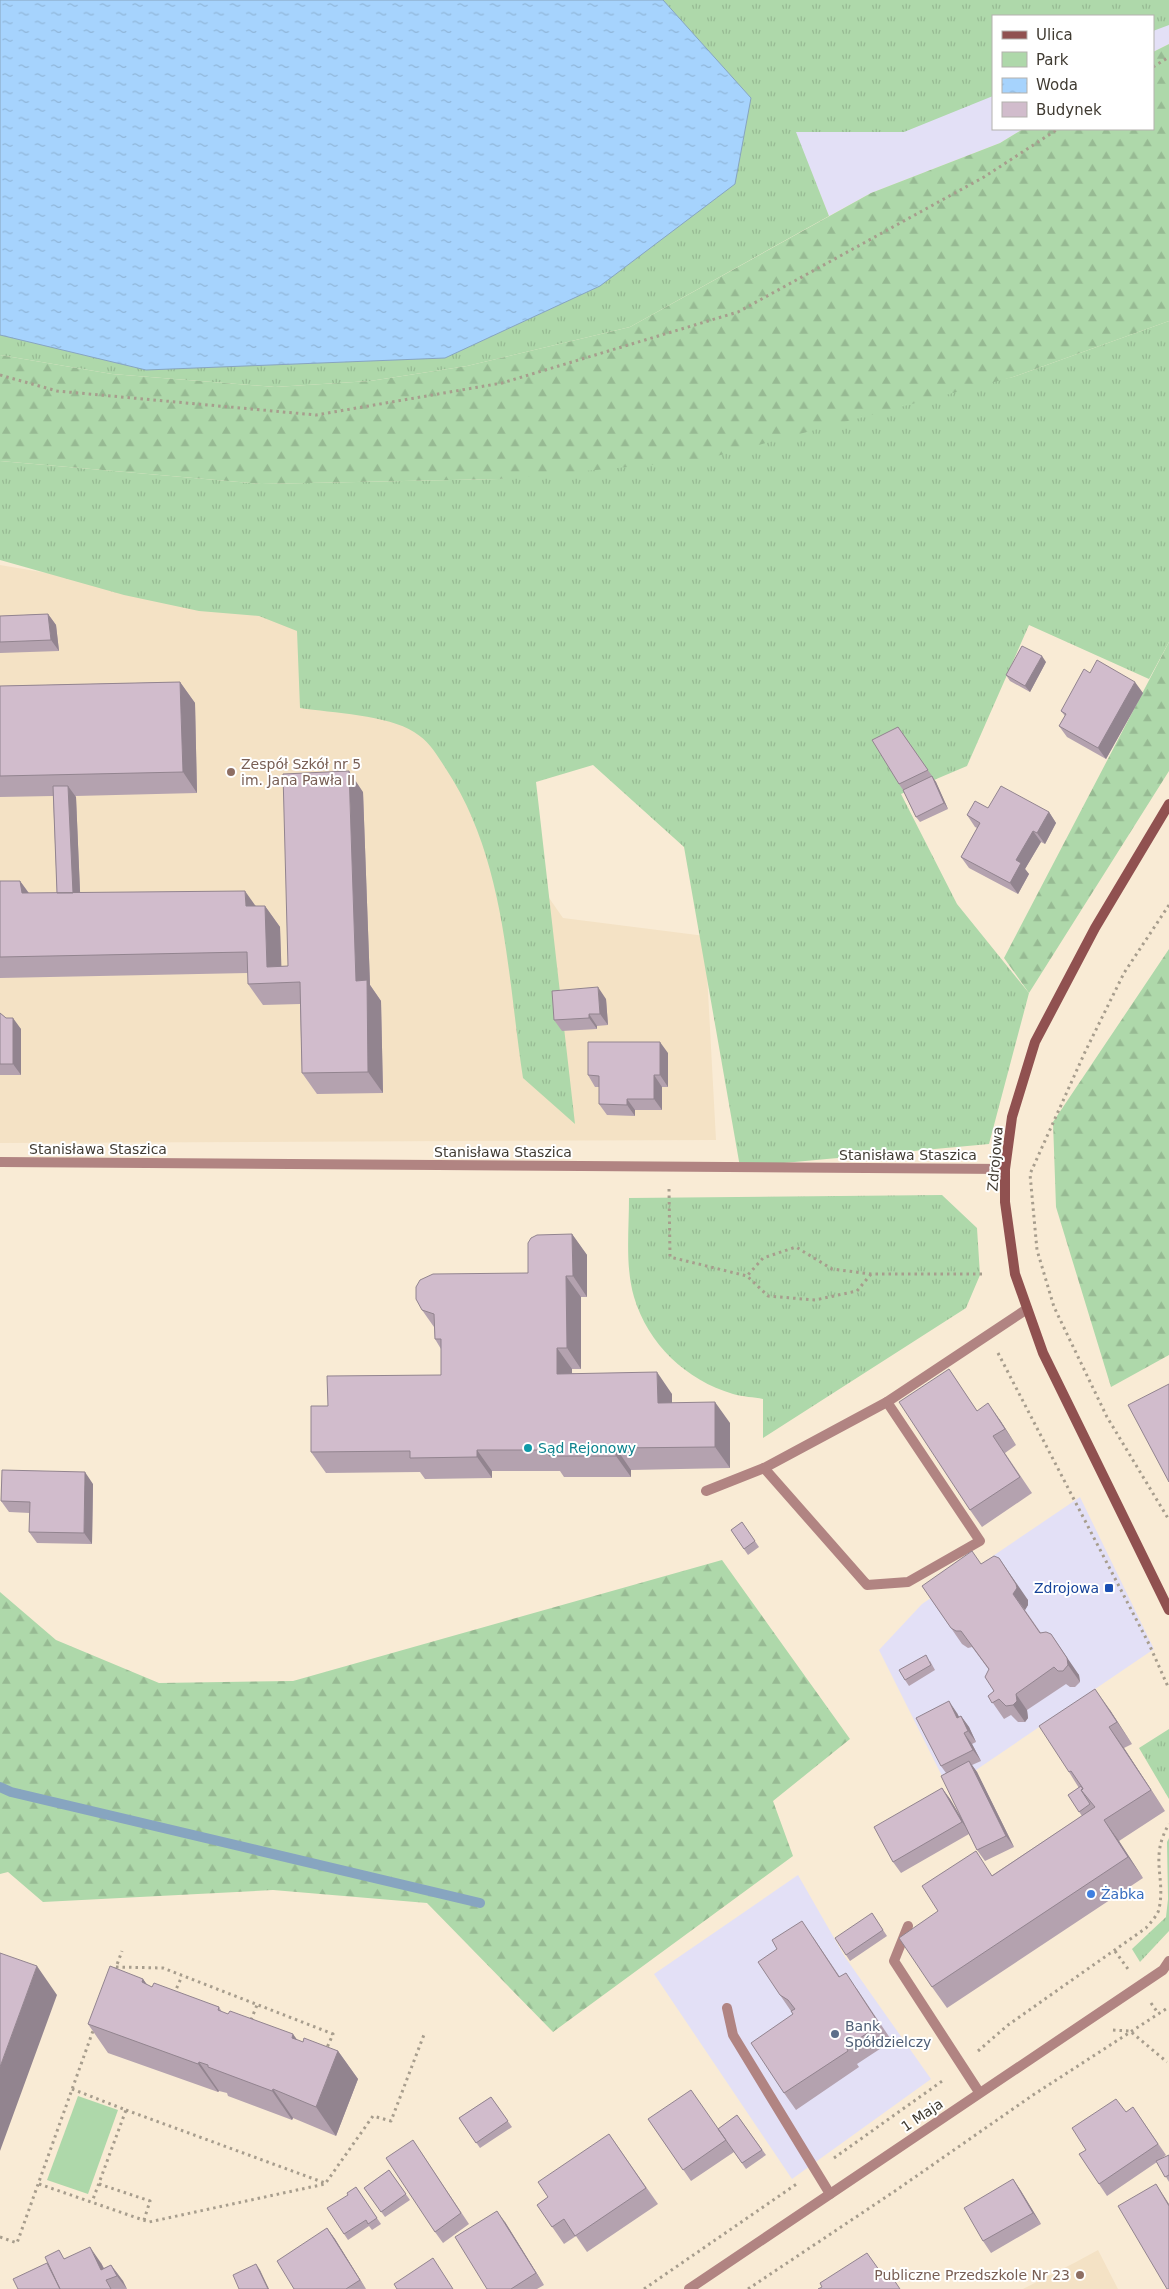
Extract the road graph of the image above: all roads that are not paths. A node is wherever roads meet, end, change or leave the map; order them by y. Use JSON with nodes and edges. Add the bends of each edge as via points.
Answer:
{"nodes":[{"id":1,"x":1169,"y":804,"type":"edge"},
{"id":2,"x":0,"y":1162,"type":"edge"},
{"id":3,"x":1005,"y":1169,"type":"junction"},
{"id":4,"x":1027,"y":1309,"type":"junction"},
{"id":5,"x":887,"y":1402,"type":"junction"},
{"id":6,"x":764,"y":1468,"type":"junction"},
{"id":7,"x":706,"y":1491,"type":"dead end"},
{"id":8,"x":1169,"y":1610,"type":"edge"},
{"id":9,"x":908,"y":1926,"type":"dead end"},
{"id":10,"x":1169,"y":1961,"type":"edge"},
{"id":11,"x":727,"y":2008,"type":"dead end"},
{"id":12,"x":980,"y":2092,"type":"junction"},
{"id":13,"x":830,"y":2194,"type":"junction"},
{"id":14,"x":689,"y":2289,"type":"edge"}],
"edges":[{"from":1,"to":3,"type":"main road","name":"Zdrojowa","via":[[1095,928],[1035,1042],[1012,1118]]},
{"from":2,"to":3,"type":"street","name":"Stanisława Staszica"},
{"from":3,"to":4,"type":"main road","name":"Zdrojowa","via":[[1005,1202],[1015,1274]]},
{"from":4,"to":5,"type":"street"},
{"from":4,"to":8,"type":"main road","name":"Zdrojowa","via":[[1043,1353]]},
{"from":5,"to":6,"type":"street"},
{"from":5,"to":6,"type":"street","via":[[980,1541],[908,1582],[867,1585]]},
{"from":6,"to":7,"type":"street"},
{"from":9,"to":12,"type":"street","via":[[894,1961]]},
{"from":10,"to":12,"type":"street","name":"1 Maja","via":[[1162,1970]]},
{"from":11,"to":13,"type":"street","via":[[733,2035]]},
{"from":12,"to":13,"type":"street","name":"1 Maja"},
{"from":13,"to":14,"type":"street","name":"1 Maja"}]}
